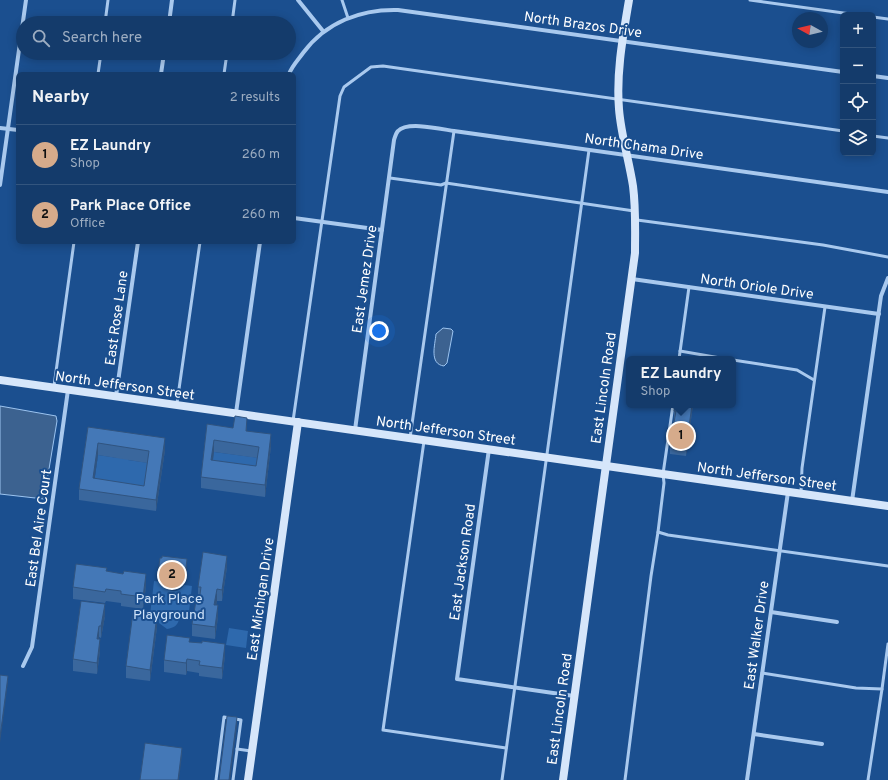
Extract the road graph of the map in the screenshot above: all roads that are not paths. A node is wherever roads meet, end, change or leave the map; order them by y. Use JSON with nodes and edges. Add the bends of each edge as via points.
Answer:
{"nodes":[{"id":1,"x":26,"y":0,"type":"edge"},
{"id":2,"x":108,"y":0,"type":"edge"},
{"id":3,"x":172,"y":0,"type":"edge"},
{"id":4,"x":235,"y":0,"type":"edge"},
{"id":5,"x":298,"y":0,"type":"edge"},
{"id":6,"x":342,"y":0,"type":"edge"},
{"id":7,"x":629,"y":0,"type":"edge"},
{"id":8,"x":750,"y":0,"type":"edge"},
{"id":9,"x":840,"y":12,"type":"edge"},
{"id":10,"x":24,"y":16,"type":"edge"},
{"id":11,"x":106,"y":16,"type":"edge"},
{"id":12,"x":170,"y":16,"type":"edge"},
{"id":13,"x":233,"y":16,"type":"edge"},
{"id":14,"x":876,"y":17,"type":"edge"},
{"id":15,"x":348,"y":18,"type":"junction"},
{"id":16,"x":888,"y":19,"type":"edge"},
{"id":17,"x":323,"y":32,"type":"junction"},
{"id":18,"x":623,"y":41,"type":"junction"},
{"id":19,"x":18,"y":60,"type":"edge"},
{"id":20,"x":100,"y":60,"type":"edge"},
{"id":21,"x":163,"y":60,"type":"edge"},
{"id":22,"x":227,"y":60,"type":"edge"},
{"id":23,"x":98,"y":72,"type":"edge"},
{"id":24,"x":162,"y":72,"type":"edge"},
{"id":25,"x":224,"y":72,"type":"edge"},
{"id":26,"x":290,"y":72,"type":"edge"},
{"id":27,"x":840,"y":72,"type":"edge"},
{"id":28,"x":876,"y":76,"type":"edge"},
{"id":29,"x":888,"y":78,"type":"edge"},
{"id":30,"x":619,"y":100,"type":"junction"},
{"id":31,"x":0,"y":128,"type":"edge"},
{"id":32,"x":8,"y":128,"type":"junction"},
{"id":33,"x":16,"y":130,"type":"edge"},
{"id":34,"x":398,"y":131,"type":"joint"},
{"id":35,"x":454,"y":131,"type":"junction"},
{"id":36,"x":840,"y":131,"type":"edge"},
{"id":37,"x":876,"y":136,"type":"edge"},
{"id":38,"x":888,"y":138,"type":"edge"},
{"id":39,"x":589,"y":150,"type":"junction"},
{"id":40,"x":627,"y":155,"type":"junction"},
{"id":41,"x":390,"y":178,"type":"junction"},
{"id":42,"x":446,"y":183,"type":"junction"},
{"id":43,"x":0,"y":185,"type":"edge"},
{"id":44,"x":888,"y":192,"type":"edge"},
{"id":45,"x":582,"y":204,"type":"junction"},
{"id":46,"x":635,"y":216,"type":"junction"},
{"id":47,"x":296,"y":218,"type":"edge"},
{"id":48,"x":322,"y":222,"type":"junction"},
{"id":49,"x":382,"y":230,"type":"junction"},
{"id":50,"x":74,"y":244,"type":"edge"},
{"id":51,"x":138,"y":244,"type":"edge"},
{"id":52,"x":200,"y":244,"type":"edge"},
{"id":53,"x":260,"y":244,"type":"edge"},
{"id":54,"x":888,"y":257,"type":"edge"},
{"id":55,"x":888,"y":278,"type":"edge"},
{"id":56,"x":632,"y":279,"type":"junction"},
{"id":57,"x":689,"y":287,"type":"junction"},
{"id":58,"x":825,"y":307,"type":"junction"},
{"id":59,"x":879,"y":314,"type":"junction"},
{"id":60,"x":680,"y":351,"type":"junction"},
{"id":61,"x":679,"y":356,"type":"edge"},
{"id":62,"x":709,"y":356,"type":"edge"},
{"id":63,"x":736,"y":360,"type":"edge"},
{"id":64,"x":0,"y":380,"type":"edge"},
{"id":65,"x":814,"y":380,"type":"junction"},
{"id":66,"x":54,"y":388,"type":"junction"},
{"id":67,"x":68,"y":390,"type":"junction"},
{"id":68,"x":116,"y":396,"type":"junction"},
{"id":69,"x":176,"y":405,"type":"junction"},
{"id":70,"x":673,"y":408,"type":"edge"},
{"id":71,"x":236,"y":414,"type":"junction"},
{"id":72,"x":295,"y":422,"type":"junction"},
{"id":73,"x":355,"y":430,"type":"junction"},
{"id":74,"x":410,"y":438,"type":"junction"},
{"id":75,"x":424,"y":440,"type":"junction"},
{"id":76,"x":488,"y":449,"type":"junction"},
{"id":77,"x":546,"y":457,"type":"junction"},
{"id":78,"x":606,"y":465,"type":"junction"},
{"id":79,"x":663,"y":474,"type":"junction"},
{"id":80,"x":788,"y":492,"type":"junction"},
{"id":81,"x":801,"y":494,"type":"junction"},
{"id":82,"x":852,"y":501,"type":"junction"},
{"id":83,"x":888,"y":506,"type":"edge"},
{"id":84,"x":658,"y":532,"type":"junction"},
{"id":85,"x":779,"y":551,"type":"junction"},
{"id":86,"x":888,"y":566,"type":"edge"},
{"id":87,"x":771,"y":612,"type":"junction"},
{"id":88,"x":837,"y":622,"type":"dead end"},
{"id":89,"x":888,"y":644,"type":"edge"},
{"id":90,"x":23,"y":666,"type":"dead end"},
{"id":91,"x":762,"y":673,"type":"junction"},
{"id":92,"x":515,"y":687,"type":"junction"},
{"id":93,"x":882,"y":688,"type":"junction"},
{"id":94,"x":574,"y":696,"type":"junction"},
{"id":95,"x":754,"y":734,"type":"junction"},
{"id":96,"x":822,"y":744,"type":"dead end"},
{"id":97,"x":506,"y":748,"type":"junction"},
{"id":98,"x":237,"y":749,"type":"junction"},
{"id":99,"x":252,"y":751,"type":"junction"},
{"id":100,"x":216,"y":780,"type":"edge"},
{"id":101,"x":233,"y":780,"type":"edge"},
{"id":102,"x":248,"y":780,"type":"edge"},
{"id":103,"x":502,"y":780,"type":"edge"},
{"id":104,"x":562,"y":780,"type":"edge"},
{"id":105,"x":625,"y":780,"type":"edge"},
{"id":106,"x":747,"y":780,"type":"edge"},
{"id":107,"x":868,"y":780,"type":"edge"}],
"edges":[{"from":1,"to":10,"type":"street"},
{"from":2,"to":11,"type":"lane"},
{"from":3,"to":12,"type":"street"},
{"from":4,"to":13,"type":"lane"},
{"from":5,"to":17,"type":"street"},
{"from":6,"to":15,"type":"lane"},
{"from":7,"to":18,"type":"street","name":"East Lincoln Road"},
{"from":8,"to":9,"type":"lane"},
{"from":14,"to":16,"type":"lane"},
{"from":15,"to":17,"type":"street","name":"North Brazos Drive"},
{"from":15,"to":18,"type":"street","name":"North Brazos Drive","via":[[382,10],[398,10]]},
{"from":17,"to":26,"type":"street","via":[[307,47]]},
{"from":18,"to":27,"type":"street","name":"North Brazos Drive"},
{"from":18,"to":30,"type":"street","name":"East Lincoln Road"},
{"from":19,"to":32,"type":"street"},
{"from":20,"to":23,"type":"lane"},
{"from":21,"to":24,"type":"street"},
{"from":22,"to":25,"type":"lane"},
{"from":28,"to":29,"type":"street"},
{"from":30,"to":36,"type":"lane"},
{"from":30,"to":40,"type":"street","name":"East Lincoln Road","via":[[621,132]]},
{"from":30,"to":48,"type":"lane","via":[[383,66],[371,67],[342,90]]},
{"from":31,"to":32,"type":"street"},
{"from":32,"to":33,"type":"street"},
{"from":32,"to":43,"type":"street"},
{"from":34,"to":35,"type":"street","name":"North Chama Drive","via":[[413,126]]},
{"from":34,"to":41,"type":"street","name":"East Jemez Drive","via":[[394,140]]},
{"from":35,"to":39,"type":"street","name":"North Chama Drive"},
{"from":35,"to":42,"type":"lane"},
{"from":37,"to":38,"type":"lane"},
{"from":39,"to":40,"type":"street","name":"North Chama Drive"},
{"from":39,"to":45,"type":"lane"},
{"from":40,"to":44,"type":"street","name":"North Chama Drive"},
{"from":40,"to":46,"type":"street","name":"East Lincoln Road"},
{"from":41,"to":42,"type":"lane","via":[[440,185]]},
{"from":41,"to":49,"type":"street","name":"East Jemez Drive"},
{"from":42,"to":45,"type":"lane"},
{"from":42,"to":74,"type":"lane"},
{"from":45,"to":46,"type":"lane"},
{"from":45,"to":77,"type":"lane"},
{"from":46,"to":54,"type":"lane"},
{"from":46,"to":56,"type":"street","name":"East Lincoln Road"},
{"from":47,"to":48,"type":"street"},
{"from":48,"to":49,"type":"street"},
{"from":48,"to":72,"type":"lane"},
{"from":49,"to":73,"type":"street","name":"East Jemez Drive"},
{"from":50,"to":66,"type":"lane"},
{"from":51,"to":68,"type":"street","name":"East Rose Lane"},
{"from":52,"to":69,"type":"lane"},
{"from":53,"to":71,"type":"street"},
{"from":55,"to":59,"type":"street","via":[[881,296]]},
{"from":56,"to":57,"type":"street","name":"North Oriole Drive"},
{"from":56,"to":78,"type":"street","name":"East Lincoln Road"},
{"from":57,"to":58,"type":"street","name":"North Oriole Drive"},
{"from":57,"to":60,"type":"lane"},
{"from":58,"to":59,"type":"street","name":"North Oriole Drive"},
{"from":58,"to":65,"type":"lane"},
{"from":59,"to":82,"type":"street"},
{"from":60,"to":61,"type":"lane"},
{"from":60,"to":62,"type":"lane"},
{"from":63,"to":65,"type":"lane","via":[[798,370]]},
{"from":64,"to":66,"type":"street","name":"North Jefferson Street"},
{"from":65,"to":81,"type":"lane"},
{"from":66,"to":67,"type":"street","name":"North Jefferson Street"},
{"from":67,"to":68,"type":"street","name":"North Jefferson Street"},
{"from":67,"to":90,"type":"street","name":"East Bel Aire Court","via":[[32,647]]},
{"from":68,"to":69,"type":"street","name":"North Jefferson Street"},
{"from":69,"to":71,"type":"street","name":"North Jefferson Street"},
{"from":70,"to":79,"type":"lane"},
{"from":71,"to":72,"type":"street","name":"North Jefferson Street"},
{"from":72,"to":73,"type":"street","name":"North Jefferson Street"},
{"from":72,"to":99,"type":"street","name":"East Michigan Drive"},
{"from":73,"to":74,"type":"street","name":"North Jefferson Street"},
{"from":74,"to":75,"type":"street","name":"North Jefferson Street"},
{"from":75,"to":76,"type":"street","name":"North Jefferson Street"},
{"from":75,"to":97,"type":"lane","via":[[383,730]]},
{"from":76,"to":77,"type":"street","name":"North Jefferson Street"},
{"from":76,"to":92,"type":"street","name":"East Jackson Road","via":[[457,678]]},
{"from":77,"to":78,"type":"street","name":"North Jefferson Street"},
{"from":77,"to":92,"type":"lane"},
{"from":78,"to":79,"type":"street","name":"North Jefferson Street"},
{"from":78,"to":94,"type":"street","name":"East Lincoln Road"},
{"from":79,"to":80,"type":"street","name":"North Jefferson Street"},
{"from":79,"to":84,"type":"lane"},
{"from":80,"to":81,"type":"street","name":"North Jefferson Street"},
{"from":80,"to":85,"type":"street","name":"East Walker Drive"},
{"from":81,"to":82,"type":"street","name":"North Jefferson Street"},
{"from":82,"to":83,"type":"street","name":"North Jefferson Street"},
{"from":84,"to":85,"type":"lane","via":[[668,536]]},
{"from":84,"to":105,"type":"lane"},
{"from":85,"to":86,"type":"lane"},
{"from":85,"to":87,"type":"street","name":"East Walker Drive"},
{"from":87,"to":88,"type":"street"},
{"from":87,"to":91,"type":"street","name":"East Walker Drive"},
{"from":89,"to":93,"type":"lane"},
{"from":91,"to":93,"type":"lane","via":[[856,688]]},
{"from":91,"to":95,"type":"street","name":"East Walker Drive"},
{"from":92,"to":94,"type":"street"},
{"from":92,"to":97,"type":"lane"},
{"from":93,"to":107,"type":"lane"},
{"from":94,"to":104,"type":"street","name":"East Lincoln Road"},
{"from":95,"to":96,"type":"street"},
{"from":95,"to":106,"type":"street","name":"East Walker Drive"},
{"from":97,"to":103,"type":"lane"},
{"from":98,"to":99,"type":"lane"},
{"from":98,"to":100,"type":"lane","via":[[241,720],[224,717]]},
{"from":98,"to":101,"type":"lane"},
{"from":99,"to":102,"type":"street","name":"East Michigan Drive"}]}
